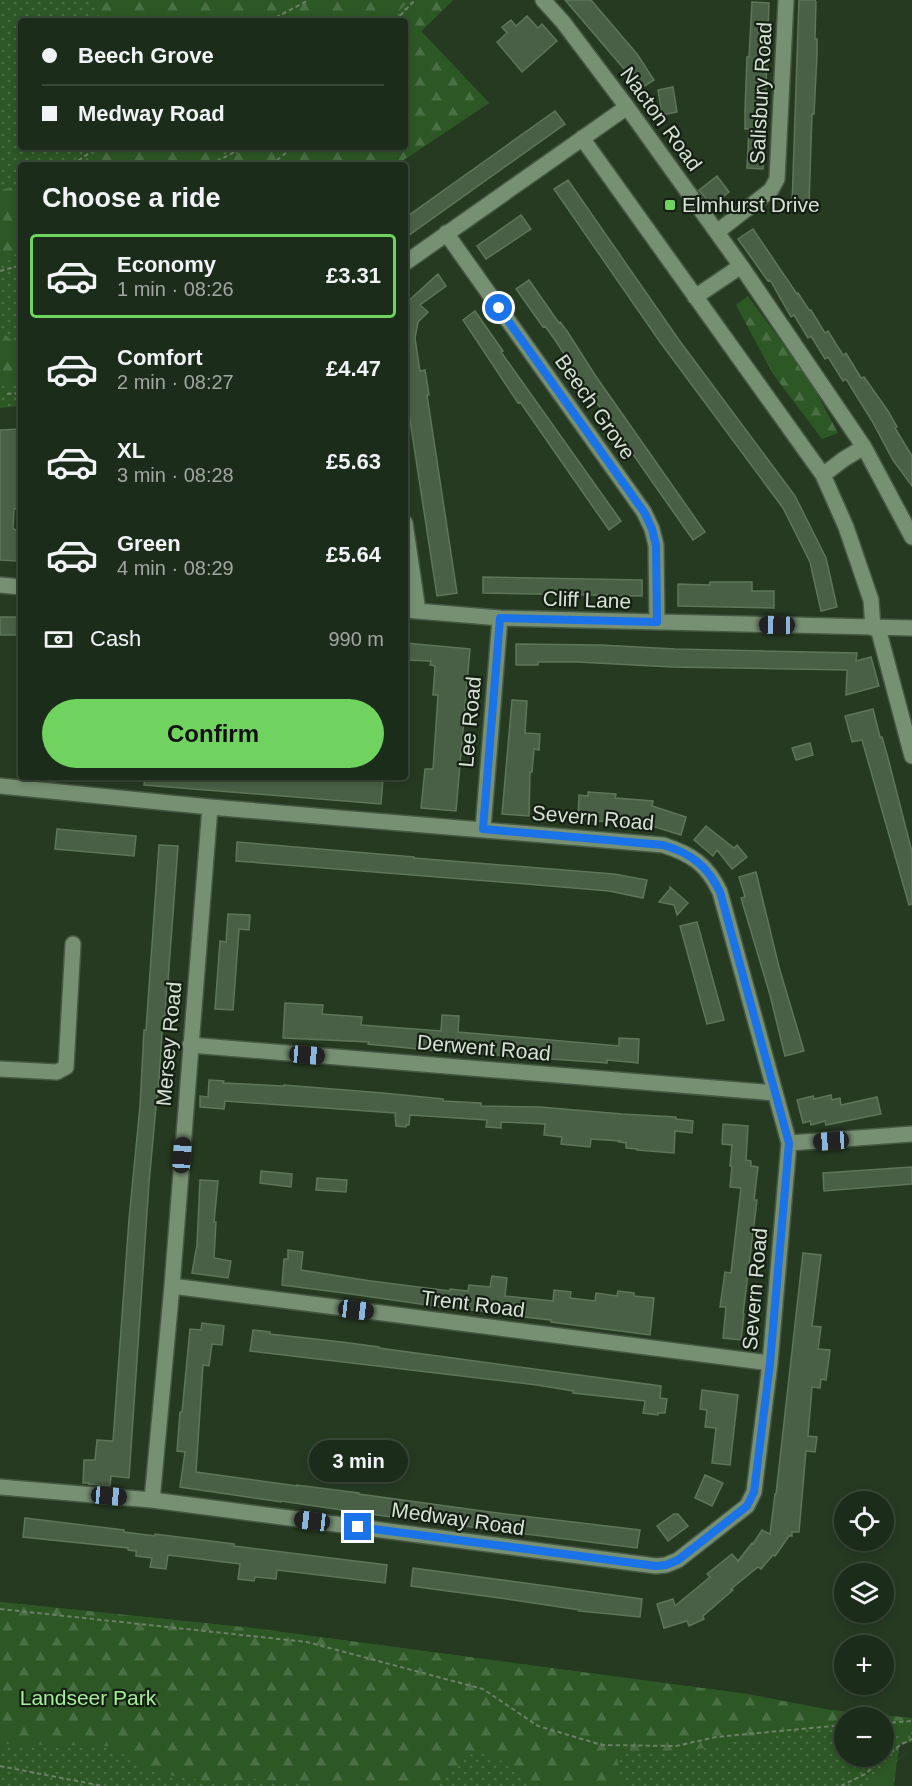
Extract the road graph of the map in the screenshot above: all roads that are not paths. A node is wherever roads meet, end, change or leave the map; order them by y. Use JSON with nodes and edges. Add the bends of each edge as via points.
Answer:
{"nodes":[{"id":1,"x":543,"y":0,"type":"edge"},
{"id":2,"x":786,"y":0,"type":"edge"},
{"id":3,"x":627,"y":107,"type":"junction"},
{"id":4,"x":582,"y":138,"type":"junction"},
{"id":5,"x":717,"y":232,"type":"junction"},
{"id":6,"x":446,"y":233,"type":"junction"},
{"id":7,"x":408,"y":261,"type":"edge"},
{"id":8,"x":741,"y":266,"type":"junction"},
{"id":9,"x":695,"y":297,"type":"junction"},
{"id":10,"x":864,"y":447,"type":"junction"},
{"id":11,"x":823,"y":475,"type":"junction"},
{"id":12,"x":911,"y":534,"type":"edge"},
{"id":13,"x":408,"y":566,"type":"edge"},
{"id":14,"x":0,"y":585,"type":"edge"},
{"id":15,"x":18,"y":587,"type":"edge"},
{"id":16,"x":411,"y":610,"type":"edge"},
{"id":17,"x":500,"y":618,"type":"junction"},
{"id":18,"x":657,"y":622,"type":"junction"},
{"id":19,"x":912,"y":627,"type":"edge"},
{"id":20,"x":876,"y":628,"type":"junction"},
{"id":21,"x":912,"y":756,"type":"edge"},
{"id":22,"x":0,"y":786,"type":"edge"},
{"id":23,"x":210,"y":807,"type":"junction"},
{"id":24,"x":483,"y":829,"type":"junction"},
{"id":25,"x":73,"y":944,"type":"dead end"},
{"id":26,"x":190,"y":1045,"type":"junction"},
{"id":27,"x":0,"y":1069,"type":"edge"},
{"id":28,"x":775,"y":1093,"type":"junction"},
{"id":29,"x":912,"y":1134,"type":"edge"},
{"id":30,"x":789,"y":1143,"type":"junction"},
{"id":31,"x":172,"y":1286,"type":"junction"},
{"id":32,"x":770,"y":1363,"type":"junction"},
{"id":33,"x":0,"y":1487,"type":"edge"},
{"id":34,"x":152,"y":1500,"type":"junction"}],
"edges":[{"from":1,"to":3,"type":"street","name":"Nacton Road"},
{"from":2,"to":5,"type":"street","name":"Salisbury Road","via":[[777,179],[771,190]]},
{"from":3,"to":4,"type":"street"},
{"from":3,"to":5,"type":"street","name":"Nacton Road"},
{"from":4,"to":6,"type":"street"},
{"from":4,"to":9,"type":"street"},
{"from":5,"to":8,"type":"street","name":"Nacton Road"},
{"from":6,"to":7,"type":"street"},
{"from":6,"to":18,"type":"street","name":"Beech Grove","via":[[652,529],[656,545]]},
{"from":8,"to":9,"type":"street"},
{"from":8,"to":10,"type":"street","name":"Nacton Road"},
{"from":9,"to":11,"type":"street"},
{"from":10,"to":11,"type":"street"},
{"from":10,"to":12,"type":"street","name":"Nacton Road"},
{"from":11,"to":20,"type":"street","via":[[846,527],[871,600]]},
{"from":13,"to":16,"type":"street"},
{"from":14,"to":15,"type":"street"},
{"from":16,"to":17,"type":"street","name":"Cliff Lane"},
{"from":17,"to":18,"type":"street","name":"Cliff Lane"},
{"from":17,"to":24,"type":"street","name":"Lee Road"},
{"from":18,"to":20,"type":"street","name":"Cliff Lane"},
{"from":19,"to":20,"type":"street","name":"Cliff Lane"},
{"from":20,"to":21,"type":"street"},
{"from":22,"to":23,"type":"street","name":"Severn Road"},
{"from":23,"to":24,"type":"street","name":"Severn Road"},
{"from":23,"to":26,"type":"street","name":"Mersey Road"},
{"from":24,"to":28,"type":"street","name":"Severn Road","via":[[663,845],[705,867],[720,892]]},
{"from":25,"to":27,"type":"street","via":[[66,1067],[57,1071]]},
{"from":26,"to":28,"type":"street","name":"Derwent Road"},
{"from":26,"to":31,"type":"street","name":"Mersey Road"},
{"from":28,"to":30,"type":"street","name":"Severn Road"},
{"from":29,"to":30,"type":"street"},
{"from":30,"to":32,"type":"street","name":"Severn Road"},
{"from":31,"to":32,"type":"street","name":"Trent Road"},
{"from":31,"to":34,"type":"street","name":"Mersey Road"},
{"from":32,"to":34,"type":"street","name":"Medway Road","via":[[754,1492],[747,1506],[678,1560],[666,1565]]},
{"from":33,"to":34,"type":"street","name":"Medway Road"}]}
